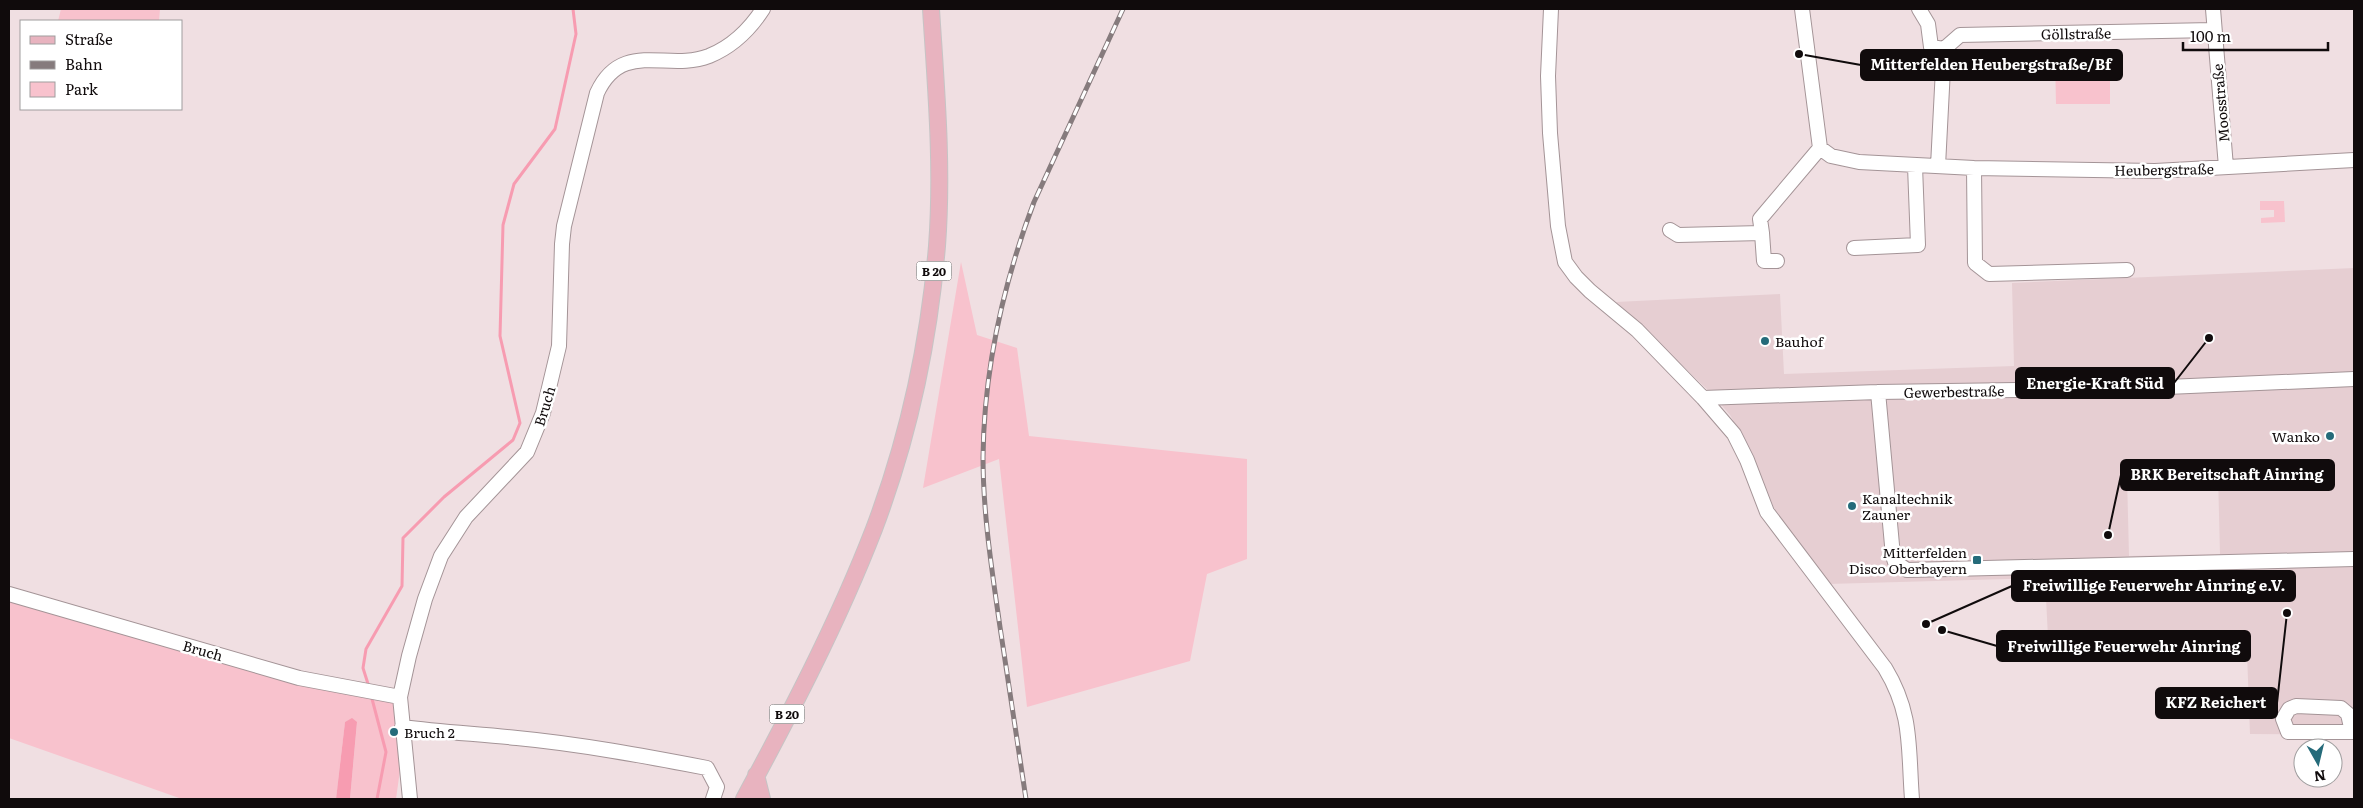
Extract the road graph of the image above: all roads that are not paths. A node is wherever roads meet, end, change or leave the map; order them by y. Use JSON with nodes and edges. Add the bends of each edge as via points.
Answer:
{"nodes":[{"id":1,"x":763,"y":9,"type":"edge"},
{"id":2,"x":931,"y":9,"type":"edge"},
{"id":3,"x":1802,"y":9,"type":"edge"},
{"id":4,"x":1919,"y":9,"type":"edge"},
{"id":5,"x":2213,"y":9,"type":"edge"},
{"id":6,"x":1551,"y":10,"type":"edge"},
{"id":7,"x":2213,"y":30,"type":"junction"},
{"id":8,"x":1944,"y":49,"type":"junction"},
{"id":9,"x":1820,"y":148,"type":"junction"},
{"id":10,"x":2354,"y":160,"type":"edge"},
{"id":11,"x":1915,"y":166,"type":"junction"},
{"id":12,"x":1938,"y":166,"type":"junction"},
{"id":13,"x":2226,"y":167,"type":"junction"},
{"id":14,"x":1974,"y":168,"type":"junction"},
{"id":15,"x":1670,"y":230,"type":"dead end"},
{"id":16,"x":1762,"y":233,"type":"junction"},
{"id":17,"x":1854,"y":248,"type":"dead end"},
{"id":18,"x":1777,"y":261,"type":"dead end"},
{"id":19,"x":2126,"y":270,"type":"dead end"},
{"id":20,"x":2354,"y":379,"type":"edge"},
{"id":21,"x":1878,"y":392,"type":"junction"},
{"id":22,"x":1704,"y":398,"type":"junction"},
{"id":23,"x":2354,"y":559,"type":"edge"},
{"id":24,"x":9,"y":594,"type":"edge"},
{"id":25,"x":400,"y":697,"type":"junction"},
{"id":26,"x":402,"y":728,"type":"junction"},
{"id":27,"x":756,"y":775,"type":"junction"},
{"id":28,"x":410,"y":799,"type":"edge"},
{"id":29,"x":713,"y":799,"type":"edge"},
{"id":30,"x":744,"y":799,"type":"edge"},
{"id":31,"x":762,"y":799,"type":"edge"},
{"id":32,"x":1912,"y":799,"type":"edge"}],
"edges":[{"from":1,"to":25,"type":"street","name":"Bruch","via":[[754,23],[720,51],[690,60],[633,60],[621,64],[602,82],[564,226],[559,346],[543,413],[526,452],[466,517],[441,556],[425,598]]},
{"from":2,"to":27,"type":"main road","number":"B 20","via":[[940,133],[937,246],[928,324],[916,385],[905,431],[865,551],[818,654]]},
{"from":3,"to":9,"type":"street"},
{"from":4,"to":8,"type":"street","via":[[1928,24],[1931,47]]},
{"from":5,"to":7,"type":"street","name":"Moosstraße"},
{"from":6,"to":22,"type":"street","via":[[1550,133],[1558,226],[1566,262],[1576,277],[1637,330]]},
{"from":7,"to":8,"type":"street","name":"Göllstraße","via":[[1960,35]]},
{"from":7,"to":13,"type":"street","name":"Moosstraße"},
{"from":8,"to":12,"type":"street"},
{"from":9,"to":11,"type":"street","name":"Heubergstraße","via":[[1831,156],[1859,162]]},
{"from":9,"to":16,"type":"street","via":[[1760,220]]},
{"from":10,"to":13,"type":"street","name":"Heubergstraße"},
{"from":11,"to":12,"type":"street","name":"Heubergstraße"},
{"from":11,"to":17,"type":"street","via":[[1918,245]]},
{"from":12,"to":14,"type":"street","name":"Heubergstraße"},
{"from":13,"to":14,"type":"street","name":"Heubergstraße","via":[[2155,171]]},
{"from":14,"to":19,"type":"street","via":[[1975,263],[1989,274]]},
{"from":15,"to":16,"type":"street","via":[[1678,235]]},
{"from":16,"to":18,"type":"street","via":[[1764,261]]},
{"from":20,"to":21,"type":"street","name":"Gewerbestraße","via":[[2144,388]]},
{"from":21,"to":22,"type":"street","name":"Gewerbestraße"},
{"from":21,"to":23,"type":"street","via":[[1893,556],[1895,562],[1907,570]]},
{"from":22,"to":32,"type":"street","via":[[1741,446],[1768,512],[1894,683],[1905,713]]},
{"from":24,"to":25,"type":"street","name":"Bruch","via":[[299,678]]},
{"from":25,"to":26,"type":"street","name":"Bruch"},
{"from":26,"to":28,"type":"street","name":"Bruch"},
{"from":26,"to":29,"type":"street","via":[[517,738],[706,768],[717,788]]},
{"from":27,"to":30,"type":"main road","number":"B 20"},
{"from":27,"to":31,"type":"main road"}]}
